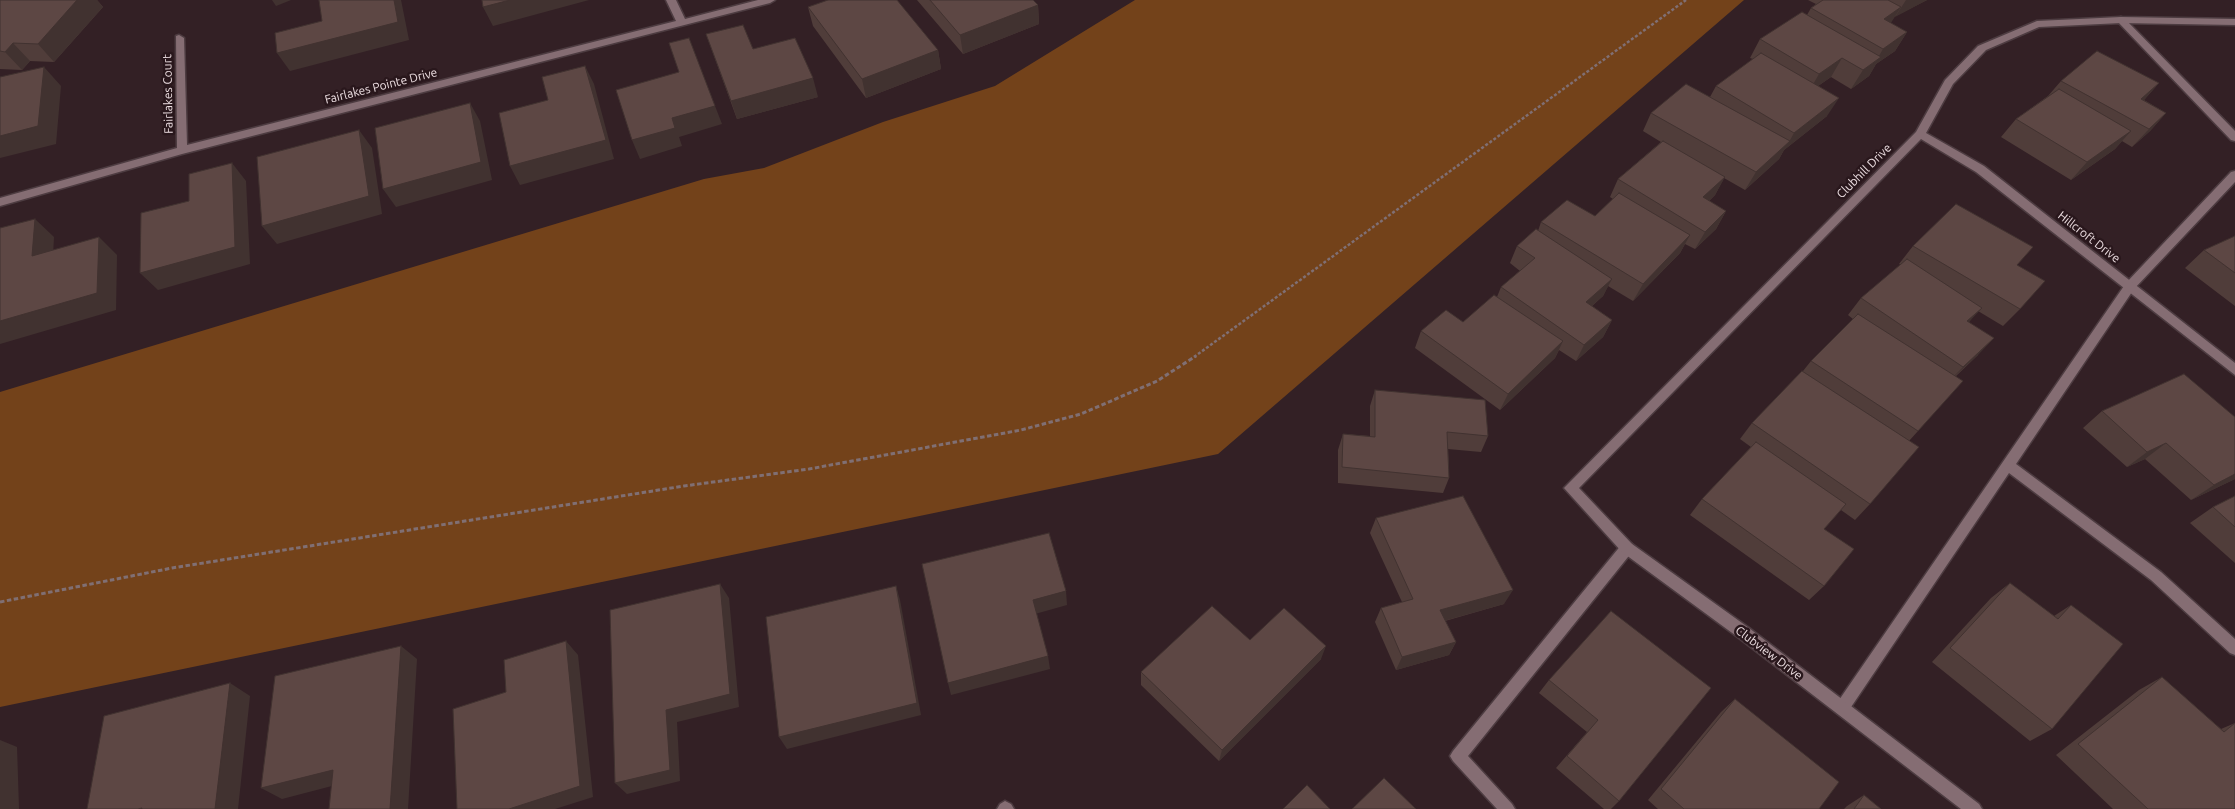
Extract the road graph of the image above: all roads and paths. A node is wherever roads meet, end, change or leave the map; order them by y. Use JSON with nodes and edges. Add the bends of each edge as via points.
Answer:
{"nodes":[{"id":1,"x":672,"y":0,"type":"edge"},
{"id":2,"x":770,"y":0,"type":"edge"},
{"id":3,"x":1686,"y":0,"type":"edge"},
{"id":4,"x":2121,"y":20,"type":"junction"},
{"id":5,"x":681,"y":21,"type":"junction"},
{"id":6,"x":2235,"y":22,"type":"edge"},
{"id":7,"x":179,"y":38,"type":"dead end"},
{"id":8,"x":1920,"y":134,"type":"junction"},
{"id":9,"x":2235,"y":137,"type":"edge"},
{"id":10,"x":182,"y":150,"type":"junction"},
{"id":11,"x":2235,"y":175,"type":"edge"},
{"id":12,"x":0,"y":202,"type":"edge"},
{"id":13,"x":2130,"y":286,"type":"junction"},
{"id":14,"x":2235,"y":370,"type":"edge"},
{"id":15,"x":2008,"y":465,"type":"junction"},
{"id":16,"x":1571,"y":488,"type":"joint"},
{"id":17,"x":1627,"y":548,"type":"junction"},
{"id":18,"x":0,"y":602,"type":"edge"},
{"id":19,"x":2235,"y":648,"type":"edge"},
{"id":20,"x":1842,"y":708,"type":"junction"},
{"id":21,"x":1507,"y":809,"type":"edge"},
{"id":22,"x":1974,"y":809,"type":"edge"}],
"edges":[{"from":1,"to":5,"type":"street"},
{"from":2,"to":5,"type":"street","name":"Fairlakes Pointe Drive"},
{"from":3,"to":18,"type":"path","via":[[1179,368],[1080,414],[1011,432],[809,469],[172,568]]},
{"from":4,"to":6,"type":"street","name":"Clubhill Drive"},
{"from":4,"to":8,"type":"street","name":"Clubhill Drive","via":[[2037,24],[1982,48],[1949,82]]},
{"from":4,"to":9,"type":"street"},
{"from":5,"to":10,"type":"street","name":"Fairlakes Pointe Drive"},
{"from":7,"to":10,"type":"street","name":"Fairlakes Court"},
{"from":8,"to":13,"type":"street","name":"Hillcroft Drive","via":[[1980,169]]},
{"from":8,"to":16,"type":"street","name":"Clubhill Drive"},
{"from":10,"to":12,"type":"street","name":"Fairlakes Pointe Drive"},
{"from":11,"to":13,"type":"street"},
{"from":13,"to":14,"type":"street","name":"Hillcroft Drive"},
{"from":13,"to":15,"type":"street"},
{"from":15,"to":19,"type":"street","via":[[2156,576]]},
{"from":15,"to":20,"type":"street"},
{"from":16,"to":17,"type":"street","name":"Clubview Drive"},
{"from":17,"to":20,"type":"street","name":"Clubview Drive"},
{"from":17,"to":21,"type":"street","via":[[1458,756]]},
{"from":20,"to":22,"type":"street","name":"Clubview Drive"}]}
